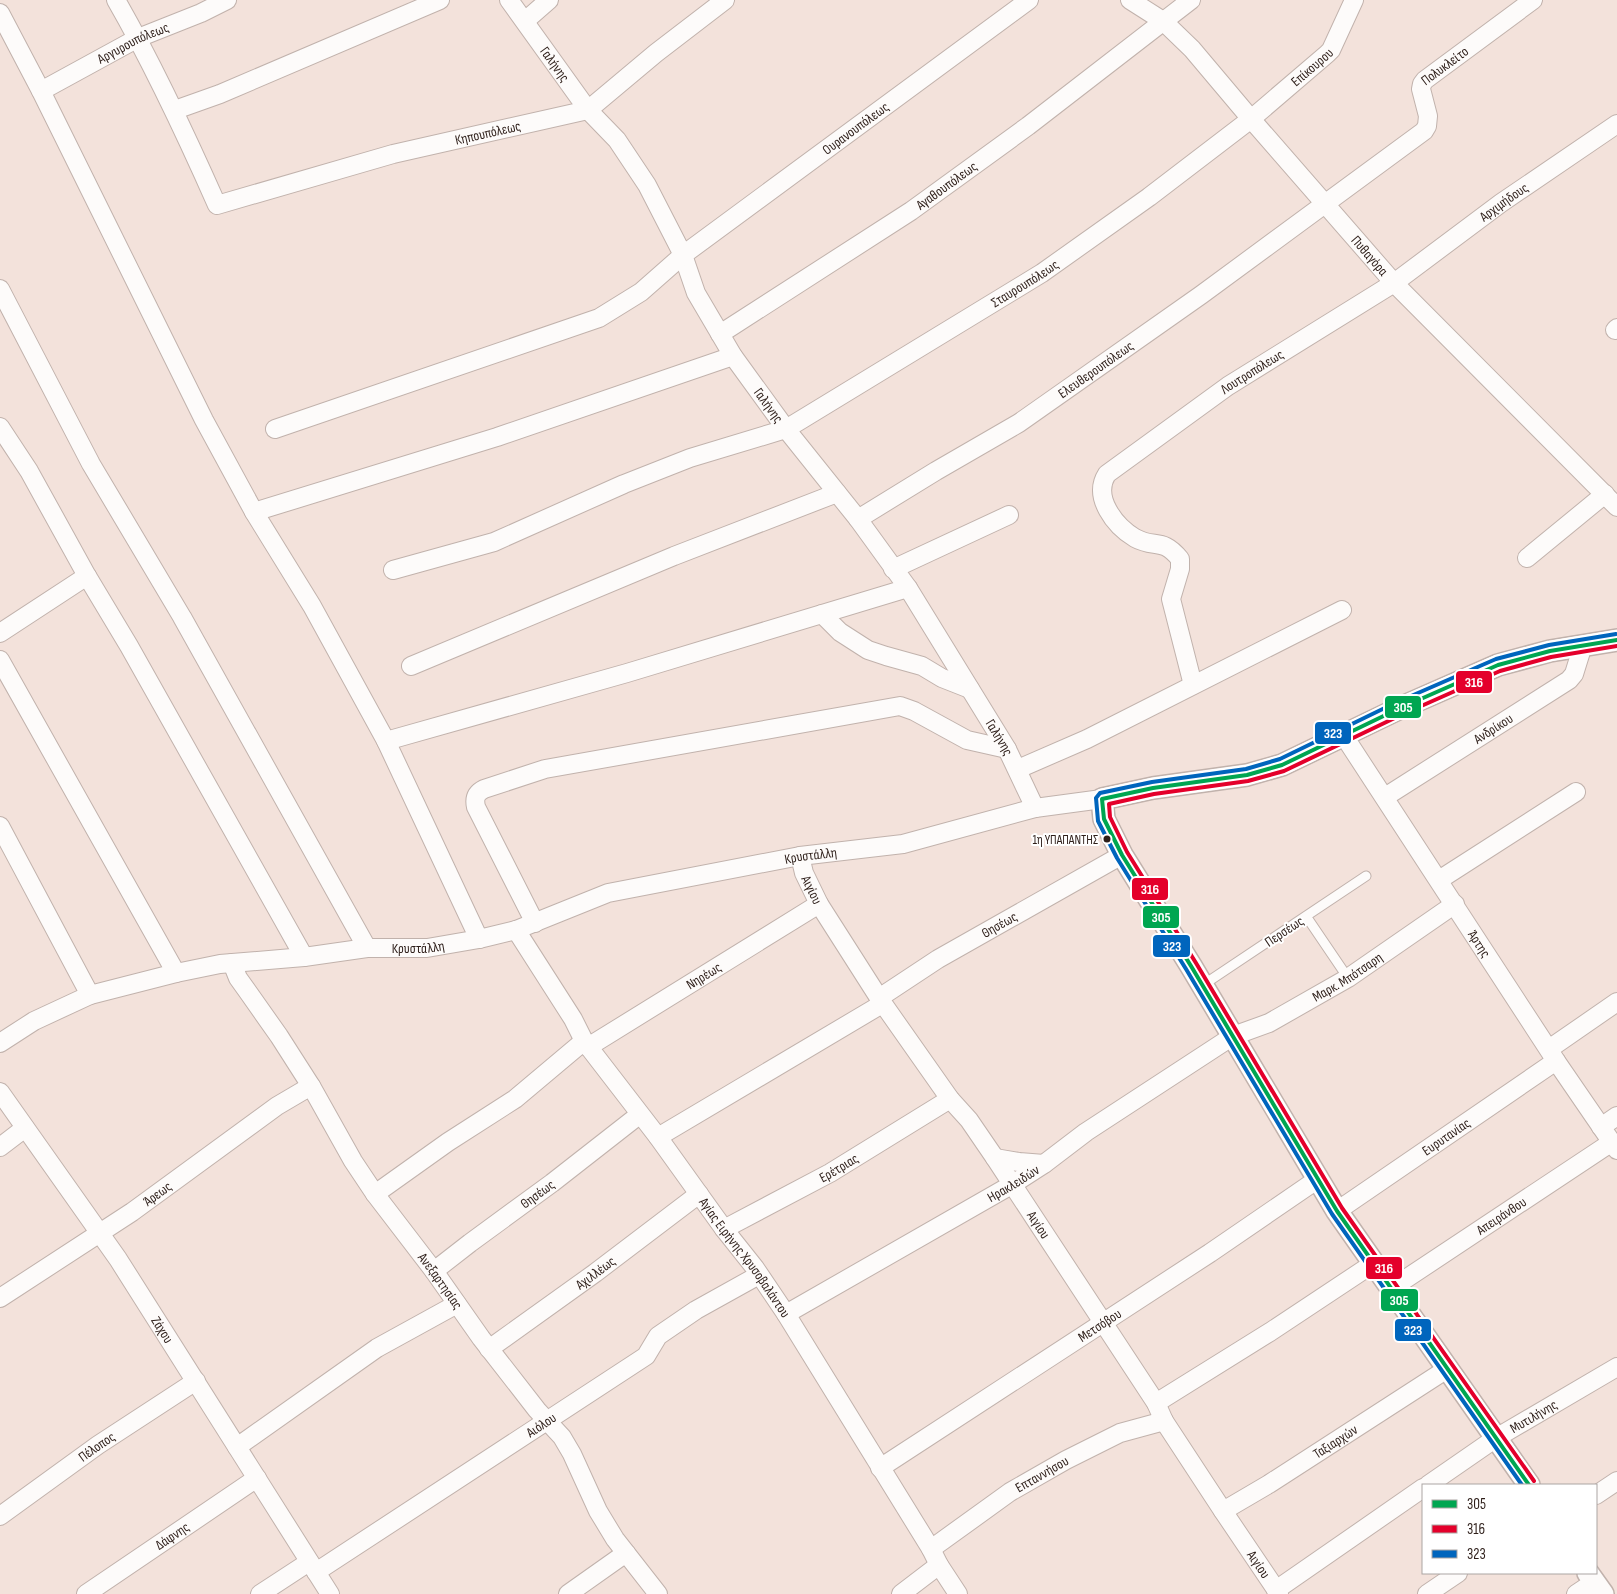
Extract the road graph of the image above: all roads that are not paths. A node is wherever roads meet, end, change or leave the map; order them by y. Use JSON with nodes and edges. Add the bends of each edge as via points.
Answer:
{"nodes":[{"id":1,"x":116,"y":0,"type":"edge"},
{"id":2,"x":227,"y":0,"type":"edge"},
{"id":3,"x":440,"y":0,"type":"edge"},
{"id":4,"x":509,"y":0,"type":"edge"},
{"id":5,"x":549,"y":0,"type":"edge"},
{"id":6,"x":725,"y":0,"type":"edge"},
{"id":7,"x":1029,"y":0,"type":"edge"},
{"id":8,"x":1130,"y":0,"type":"edge"},
{"id":9,"x":1191,"y":0,"type":"edge"},
{"id":10,"x":1354,"y":0,"type":"edge"},
{"id":11,"x":1533,"y":0,"type":"edge"},
{"id":12,"x":0,"y":13,"type":"edge"},
{"id":13,"x":525,"y":21,"type":"junction"},
{"id":14,"x":1163,"y":21,"type":"junction"},
{"id":15,"x":138,"y":38,"type":"junction"},
{"id":16,"x":41,"y":91,"type":"junction"},
{"id":17,"x":175,"y":110,"type":"junction"},
{"id":18,"x":588,"y":110,"type":"junction"},
{"id":19,"x":1251,"y":119,"type":"junction"},
{"id":20,"x":1617,"y":124,"type":"edge"},
{"id":21,"x":1325,"y":204,"type":"junction"},
{"id":22,"x":683,"y":255,"type":"junction"},
{"id":23,"x":1394,"y":284,"type":"junction"},
{"id":24,"x":0,"y":289,"type":"edge"},
{"id":25,"x":720,"y":334,"type":"junction"},
{"id":26,"x":733,"y":356,"type":"junction"},
{"id":27,"x":0,"y":427,"type":"edge"},
{"id":28,"x":275,"y":429,"type":"dead end"},
{"id":29,"x":786,"y":429,"type":"junction"},
{"id":30,"x":837,"y":493,"type":"junction"},
{"id":31,"x":1611,"y":500,"type":"edge"},
{"id":32,"x":254,"y":512,"type":"junction"},
{"id":33,"x":1009,"y":515,"type":"dead end"},
{"id":34,"x":858,"y":519,"type":"junction"},
{"id":35,"x":1527,"y":558,"type":"dead end"},
{"id":36,"x":893,"y":569,"type":"junction"},
{"id":37,"x":393,"y":570,"type":"dead end"},
{"id":38,"x":87,"y":576,"type":"junction"},
{"id":39,"x":908,"y":588,"type":"junction"},
{"id":40,"x":1342,"y":610,"type":"dead end"},
{"id":41,"x":822,"y":614,"type":"junction"},
{"id":42,"x":0,"y":633,"type":"edge"},
{"id":43,"x":1617,"y":640,"type":"edge"},
{"id":44,"x":1583,"y":645,"type":"junction"},
{"id":45,"x":0,"y":660,"type":"edge"},
{"id":46,"x":411,"y":666,"type":"dead end"},
{"id":47,"x":1193,"y":685,"type":"junction"},
{"id":48,"x":970,"y":689,"type":"junction"},
{"id":49,"x":1344,"y":736,"type":"junction"},
{"id":50,"x":386,"y":741,"type":"junction"},
{"id":51,"x":1007,"y":749,"type":"junction"},
{"id":52,"x":1018,"y":770,"type":"junction"},
{"id":53,"x":1576,"y":792,"type":"dead end"},
{"id":54,"x":1385,"y":797,"type":"junction"},
{"id":55,"x":1102,"y":799,"type":"junction"},
{"id":56,"x":1035,"y":808,"type":"junction"},
{"id":57,"x":0,"y":826,"type":"edge"},
{"id":58,"x":1122,"y":855,"type":"junction"},
{"id":59,"x":800,"y":856,"type":"junction"},
{"id":60,"x":1366,"y":876,"type":"dead end"},
{"id":61,"x":1439,"y":880,"type":"junction"},
{"id":62,"x":819,"y":904,"type":"junction"},
{"id":63,"x":1455,"y":904,"type":"junction"},
{"id":64,"x":1306,"y":916,"type":"junction"},
{"id":65,"x":535,"y":923,"type":"junction"},
{"id":66,"x":516,"y":930,"type":"junction"},
{"id":67,"x":479,"y":939,"type":"junction"},
{"id":68,"x":367,"y":948,"type":"junction"},
{"id":69,"x":304,"y":957,"type":"junction"},
{"id":70,"x":232,"y":963,"type":"junction"},
{"id":71,"x":176,"y":973,"type":"junction"},
{"id":72,"x":1348,"y":978,"type":"junction"},
{"id":73,"x":1203,"y":985,"type":"junction"},
{"id":74,"x":90,"y":995,"type":"junction"},
{"id":75,"x":880,"y":1001,"type":"junction"},
{"id":76,"x":1617,"y":1002,"type":"edge"},
{"id":77,"x":1233,"y":1036,"type":"junction"},
{"id":78,"x":0,"y":1043,"type":"edge"},
{"id":79,"x":586,"y":1044,"type":"junction"},
{"id":80,"x":1553,"y":1055,"type":"junction"},
{"id":81,"x":312,"y":1086,"type":"junction"},
{"id":82,"x":0,"y":1092,"type":"edge"},
{"id":83,"x":950,"y":1098,"type":"junction"},
{"id":84,"x":639,"y":1115,"type":"junction"},
{"id":85,"x":1617,"y":1116,"type":"edge"},
{"id":86,"x":1601,"y":1127,"type":"junction"},
{"id":87,"x":25,"y":1128,"type":"junction"},
{"id":88,"x":658,"y":1137,"type":"junction"},
{"id":89,"x":1614,"y":1146,"type":"edge"},
{"id":90,"x":0,"y":1147,"type":"edge"},
{"id":91,"x":996,"y":1158,"type":"junction"},
{"id":92,"x":1044,"y":1164,"type":"junction"},
{"id":93,"x":1318,"y":1179,"type":"junction"},
{"id":94,"x":1013,"y":1184,"type":"junction"},
{"id":95,"x":375,"y":1194,"type":"junction"},
{"id":96,"x":699,"y":1194,"type":"junction"},
{"id":97,"x":1337,"y":1211,"type":"junction"},
{"id":98,"x":724,"y":1229,"type":"junction"},
{"id":99,"x":100,"y":1233,"type":"junction"},
{"id":100,"x":1374,"y":1263,"type":"junction"},
{"id":101,"x":434,"y":1271,"type":"junction"},
{"id":102,"x":760,"y":1275,"type":"junction"},
{"id":103,"x":1392,"y":1288,"type":"junction"},
{"id":104,"x":0,"y":1298,"type":"edge"},
{"id":105,"x":457,"y":1304,"type":"junction"},
{"id":106,"x":786,"y":1314,"type":"junction"},
{"id":107,"x":1104,"y":1322,"type":"junction"},
{"id":108,"x":489,"y":1349,"type":"junction"},
{"id":109,"x":1617,"y":1367,"type":"edge"},
{"id":110,"x":1447,"y":1369,"type":"junction"},
{"id":111,"x":196,"y":1381,"type":"junction"},
{"id":112,"x":1156,"y":1403,"type":"junction"},
{"id":113,"x":547,"y":1420,"type":"junction"},
{"id":114,"x":1164,"y":1421,"type":"junction"},
{"id":115,"x":1496,"y":1438,"type":"junction"},
{"id":116,"x":238,"y":1447,"type":"junction"},
{"id":117,"x":880,"y":1468,"type":"junction"},
{"id":118,"x":257,"y":1478,"type":"junction"},
{"id":119,"x":1617,"y":1481,"type":"edge"},
{"id":120,"x":1429,"y":1484,"type":"edge"},
{"id":121,"x":1528,"y":1484,"type":"edge"},
{"id":122,"x":1422,"y":1489,"type":"edge"},
{"id":123,"x":1597,"y":1494,"type":"edge"},
{"id":124,"x":1223,"y":1512,"type":"junction"},
{"id":125,"x":0,"y":1516,"type":"edge"},
{"id":126,"x":931,"y":1549,"type":"junction"},
{"id":127,"x":626,"y":1553,"type":"junction"},
{"id":128,"x":939,"y":1565,"type":"junction"},
{"id":129,"x":312,"y":1567,"type":"junction"},
{"id":130,"x":1457,"y":1574,"type":"edge"},
{"id":131,"x":1595,"y":1583,"type":"edge"},
{"id":132,"x":1277,"y":1592,"type":"edge"},
{"id":133,"x":86,"y":1594,"type":"edge"},
{"id":134,"x":260,"y":1594,"type":"edge"},
{"id":135,"x":330,"y":1594,"type":"edge"},
{"id":136,"x":568,"y":1594,"type":"edge"},
{"id":137,"x":658,"y":1594,"type":"edge"},
{"id":138,"x":901,"y":1594,"type":"edge"},
{"id":139,"x":958,"y":1594,"type":"edge"},
{"id":140,"x":1427,"y":1594,"type":"edge"},
{"id":141,"x":1576,"y":1594,"type":"edge"}],
"edges":[{"from":1,"to":15,"type":"street"},
{"from":2,"to":15,"type":"street","name":"Αργυρουπόλεως"},
{"from":3,"to":17,"type":"street"},
{"from":4,"to":13,"type":"street","name":"Γαλήνης"},
{"from":5,"to":13,"type":"street"},
{"from":6,"to":18,"type":"street","name":"Κηπουπόλεως"},
{"from":7,"to":22,"type":"street","name":"Ουρανουπόλεως"},
{"from":8,"to":14,"type":"street","name":"Πυθαγόρα"},
{"from":9,"to":14,"type":"street","name":"Αγαθουπόλεως"},
{"from":10,"to":19,"type":"street","name":"Επίκουρου","via":[[1329,52]]},
{"from":11,"to":21,"type":"street","name":"Πολυκλείτο","via":[[1424,80],[1421,89],[1428,121],[1424,131]]},
{"from":12,"to":16,"type":"street"},
{"from":13,"to":18,"type":"street","name":"Γαλήνης"},
{"from":14,"to":19,"type":"street","name":"Πυθαγόρα","via":[[1192,49]]},
{"from":14,"to":25,"type":"street","name":"Αγαθουπόλεως","via":[[1028,126],[911,211]]},
{"from":15,"to":16,"type":"street","name":"Αργυρουπόλεως"},
{"from":15,"to":17,"type":"street"},
{"from":16,"to":32,"type":"street","via":[[204,420]]},
{"from":17,"to":18,"type":"street","name":"Κηπουπόλεως","via":[[217,205],[393,154]]},
{"from":18,"to":22,"type":"street","name":"Γαλήνης","via":[[617,140],[647,185]]},
{"from":19,"to":21,"type":"street","name":"Πυθαγόρα"},
{"from":19,"to":29,"type":"street","name":"Σταυρουπόλεως","via":[[1042,273]]},
{"from":20,"to":23,"type":"street","name":"Αρχιμήδους","via":[[1501,203]]},
{"from":21,"to":23,"type":"street","name":"Πυθαγόρα"},
{"from":21,"to":34,"type":"street","name":"Ελευθερουπόλεως","via":[[1019,423]]},
{"from":22,"to":25,"type":"street","name":"Γαλήνης","via":[[696,293]]},
{"from":22,"to":28,"type":"street","name":"Ουρανουπόλεως","via":[[641,292],[599,318]]},
{"from":23,"to":31,"type":"street","name":"Πυθαγόρα"},
{"from":23,"to":47,"type":"street","name":"Λουτροπόλεως","via":[[1228,386],[1115,468],[1103,481],[1102,500],[1121,526],[1135,538],[1167,546],[1180,559],[1171,599]]},
{"from":24,"to":68,"type":"street","via":[[91,464],[192,634]]},
{"from":25,"to":26,"type":"street","name":"Γαλήνης"},
{"from":26,"to":29,"type":"street","name":"Γαλήνης"},
{"from":26,"to":32,"type":"street","via":[[497,437]]},
{"from":27,"to":38,"type":"street","via":[[29,471]]},
{"from":29,"to":30,"type":"street","name":"Γαλήνης"},
{"from":29,"to":37,"type":"street","name":"Σταυρουπόλεως","via":[[673,464],[494,542]]},
{"from":30,"to":34,"type":"street","name":"Γαλήνης"},
{"from":30,"to":46,"type":"street","via":[[674,556]]},
{"from":31,"to":35,"type":"street"},
{"from":32,"to":50,"type":"street","via":[[312,606]]},
{"from":33,"to":36,"type":"street"},
{"from":34,"to":36,"type":"street","name":"Γαλήνης"},
{"from":36,"to":39,"type":"street","name":"Γαλήνης"},
{"from":38,"to":42,"type":"street"},
{"from":38,"to":69,"type":"street"},
{"from":39,"to":41,"type":"street"},
{"from":39,"to":48,"type":"street","name":"Γαλήνης"},
{"from":40,"to":47,"type":"street"},
{"from":41,"to":48,"type":"street","via":[[840,632],[868,650],[922,666]]},
{"from":41,"to":50,"type":"street"},
{"from":43,"to":44,"type":"street","name":"Κρυστάλλη"},
{"from":44,"to":49,"type":"street","name":"Κρυστάλλη","via":[[1498,665]]},
{"from":44,"to":54,"type":"street","name":"Ανδρίκου","via":[[1574,674],[1568,680]]},
{"from":45,"to":71,"type":"street"},
{"from":47,"to":52,"type":"street","via":[[1088,739]]},
{"from":48,"to":51,"type":"street","name":"Γαλήνης"},
{"from":49,"to":54,"type":"street","name":"Άρτης"},
{"from":49,"to":55,"type":"street","name":"Κρυστάλλη","via":[[1282,765]]},
{"from":50,"to":67,"type":"street"},
{"from":51,"to":52,"type":"street","name":"Γαλήνης"},
{"from":51,"to":65,"type":"street","via":[[967,740],[900,706],[545,769],[484,789],[476,796],[476,807]]},
{"from":52,"to":56,"type":"street","name":"Γαλήνης"},
{"from":53,"to":61,"type":"street"},
{"from":54,"to":61,"type":"street","name":"Άρτης"},
{"from":55,"to":56,"type":"street","name":"Κρυστάλλη"},
{"from":55,"to":58,"type":"street","via":[[1106,824]]},
{"from":56,"to":59,"type":"street","name":"Κρυστάλλη","via":[[903,844]]},
{"from":57,"to":74,"type":"street"},
{"from":58,"to":73,"type":"street"},
{"from":58,"to":75,"type":"street","name":"Θησέως","via":[[938,959]]},
{"from":59,"to":62,"type":"street","name":"Αιγίου","via":[[804,873]]},
{"from":59,"to":65,"type":"street","name":"Κρυστάλλη","via":[[608,893]]},
{"from":60,"to":64,"type":"lane","name":"Περσέως"},
{"from":61,"to":63,"type":"street","name":"Άρτης"},
{"from":62,"to":75,"type":"street","name":"Αιγίου"},
{"from":62,"to":79,"type":"street","name":"Νηρέως"},
{"from":63,"to":72,"type":"street","name":"Μαρκ. Μπότσαρη"},
{"from":63,"to":80,"type":"street","name":"Άρτης"},
{"from":64,"to":72,"type":"lane"},
{"from":64,"to":73,"type":"lane","name":"Περσέως"},
{"from":65,"to":66,"type":"street","name":"Κρυστάλλη"},
{"from":66,"to":67,"type":"street","name":"Κρυστάλλη"},
{"from":66,"to":79,"type":"street","name":"Αγίας Ειρήνης Χρυσοβαλάντου","via":[[573,1018]]},
{"from":67,"to":68,"type":"street","name":"Κρυστάλλη","via":[[427,948]]},
{"from":68,"to":69,"type":"street","name":"Κρυστάλλη"},
{"from":69,"to":70,"type":"street","name":"Κρυστάλλη"},
{"from":70,"to":71,"type":"street","name":"Κρυστάλλη"},
{"from":70,"to":81,"type":"street","name":"Ανεξαρτησίας","via":[[238,978]]},
{"from":71,"to":74,"type":"street","name":"Κρυστάλλη"},
{"from":72,"to":77,"type":"street","name":"Μαρκ. Μπότσαρη","via":[[1269,1023]]},
{"from":73,"to":77,"type":"street"},
{"from":74,"to":78,"type":"street","name":"Κρυστάλλη","via":[[34,1021]]},
{"from":75,"to":83,"type":"street","name":"Αιγίου"},
{"from":75,"to":88,"type":"street","name":"Θησέως"},
{"from":76,"to":80,"type":"street","name":"Ευρυτανίας"},
{"from":77,"to":92,"type":"street","name":"Ηρακλειδών","via":[[1086,1132]]},
{"from":77,"to":93,"type":"street"},
{"from":79,"to":84,"type":"street","name":"Αγίας Ειρήνης Χρυσοβαλάντου"},
{"from":79,"to":95,"type":"street","name":"Νηρέως","via":[[515,1099]]},
{"from":80,"to":86,"type":"street","name":"Άρτης"},
{"from":80,"to":97,"type":"street","name":"Ευρυτανίας"},
{"from":81,"to":95,"type":"street","name":"Ανεξαρτησίας","via":[[353,1162]]},
{"from":81,"to":99,"type":"street","name":"Άρεως","via":[[277,1106]]},
{"from":82,"to":87,"type":"street","name":"Ζάχου"},
{"from":83,"to":91,"type":"street","name":"Αιγίου"},
{"from":83,"to":98,"type":"street","name":"Ερέτριας","via":[[830,1173]]},
{"from":84,"to":88,"type":"street","name":"Αγίας Ειρήνης Χρυσοβαλάντου"},
{"from":84,"to":101,"type":"street","name":"Θησέως"},
{"from":85,"to":86,"type":"street"},
{"from":86,"to":89,"type":"street","name":"Άρτης"},
{"from":87,"to":90,"type":"street"},
{"from":87,"to":99,"type":"street","name":"Ζάχου"},
{"from":88,"to":96,"type":"street","name":"Αγίας Ειρήνης Χρυσοβαλάντου"},
{"from":89,"to":103,"type":"street","name":"Απειράνθου"},
{"from":91,"to":92,"type":"street"},
{"from":91,"to":94,"type":"street","name":"Αιγίου"},
{"from":92,"to":94,"type":"street","name":"Ηρακλειδών"},
{"from":93,"to":97,"type":"street"},
{"from":93,"to":107,"type":"street","name":"Μετσόβου"},
{"from":94,"to":106,"type":"street","name":"Ηρακλειδών"},
{"from":94,"to":107,"type":"street","name":"Αιγίου"},
{"from":95,"to":101,"type":"street","name":"Ανεξαρτησίας"},
{"from":96,"to":98,"type":"street","name":"Αγίας Ειρήνης Χρυσοβαλάντου"},
{"from":96,"to":108,"type":"street","name":"Αχιλλέως"},
{"from":97,"to":100,"type":"street"},
{"from":98,"to":102,"type":"street","name":"Αγίας Ειρήνης Χρυσοβαλάντου"},
{"from":99,"to":104,"type":"street","name":"Άρεως"},
{"from":99,"to":111,"type":"street","name":"Ζάχου"},
{"from":100,"to":103,"type":"street"},
{"from":100,"to":112,"type":"street"},
{"from":101,"to":105,"type":"street","name":"Ανεξαρτησίας"},
{"from":102,"to":106,"type":"street","name":"Αγίας Ειρήνης Χρυσοβαλάντου"},
{"from":102,"to":113,"type":"street","name":"Αιόλου","via":[[696,1310],[658,1336],[646,1356]]},
{"from":103,"to":110,"type":"street"},
{"from":105,"to":108,"type":"street","name":"Ανεξαρτησίας"},
{"from":105,"to":116,"type":"street","via":[[377,1348]]},
{"from":106,"to":117,"type":"street","name":"Αγίας Ειρήνης Χρυσοβαλάντου"},
{"from":107,"to":112,"type":"street","name":"Αιγίου"},
{"from":107,"to":117,"type":"street","name":"Μετσόβου"},
{"from":108,"to":113,"type":"street","name":"Ανεξαρτησίας"},
{"from":109,"to":115,"type":"street","name":"Μυτιλήνης"},
{"from":110,"to":115,"type":"street"},
{"from":110,"to":124,"type":"street","name":"Ταξιαρχών"},
{"from":111,"to":116,"type":"street","name":"Ζάχου"},
{"from":111,"to":125,"type":"street","name":"Πέλοπος","via":[[98,1445]]},
{"from":112,"to":114,"type":"street","name":"Αιγίου"},
{"from":113,"to":127,"type":"street","name":"Ανεξαρτησίας","via":[[562,1437],[598,1511]]},
{"from":113,"to":129,"type":"street","name":"Αιόλου"},
{"from":114,"to":124,"type":"street","name":"Αιγίου"},
{"from":114,"to":126,"type":"street","name":"Επταννήσου","via":[[1120,1433],[1066,1460],[1010,1492]]},
{"from":115,"to":120,"type":"street","name":"Μυτιλήνης"},
{"from":115,"to":121,"type":"street"},
{"from":116,"to":118,"type":"street","name":"Ζάχου"},
{"from":117,"to":126,"type":"street","name":"Αγίας Ειρήνης Χρυσοβαλάντου"},
{"from":118,"to":129,"type":"street","name":"Ζάχου"},
{"from":118,"to":133,"type":"street","name":"Δάφνης"},
{"from":119,"to":123,"type":"street"},
{"from":122,"to":132,"type":"street"},
{"from":124,"to":132,"type":"street","name":"Αιγίου"},
{"from":126,"to":128,"type":"street","name":"Αγίας Ειρήνης Χρυσοβαλάντου"},
{"from":127,"to":136,"type":"street"},
{"from":127,"to":137,"type":"street","name":"Ανεξαρτησίας"},
{"from":128,"to":138,"type":"street"},
{"from":128,"to":139,"type":"street","name":"Αγίας Ειρήνης Χρυσοβαλάντου"},
{"from":129,"to":134,"type":"street","name":"Αιόλου"},
{"from":129,"to":135,"type":"street","name":"Ζάχου"},
{"from":130,"to":140,"type":"street"},
{"from":131,"to":141,"type":"street"}]}
